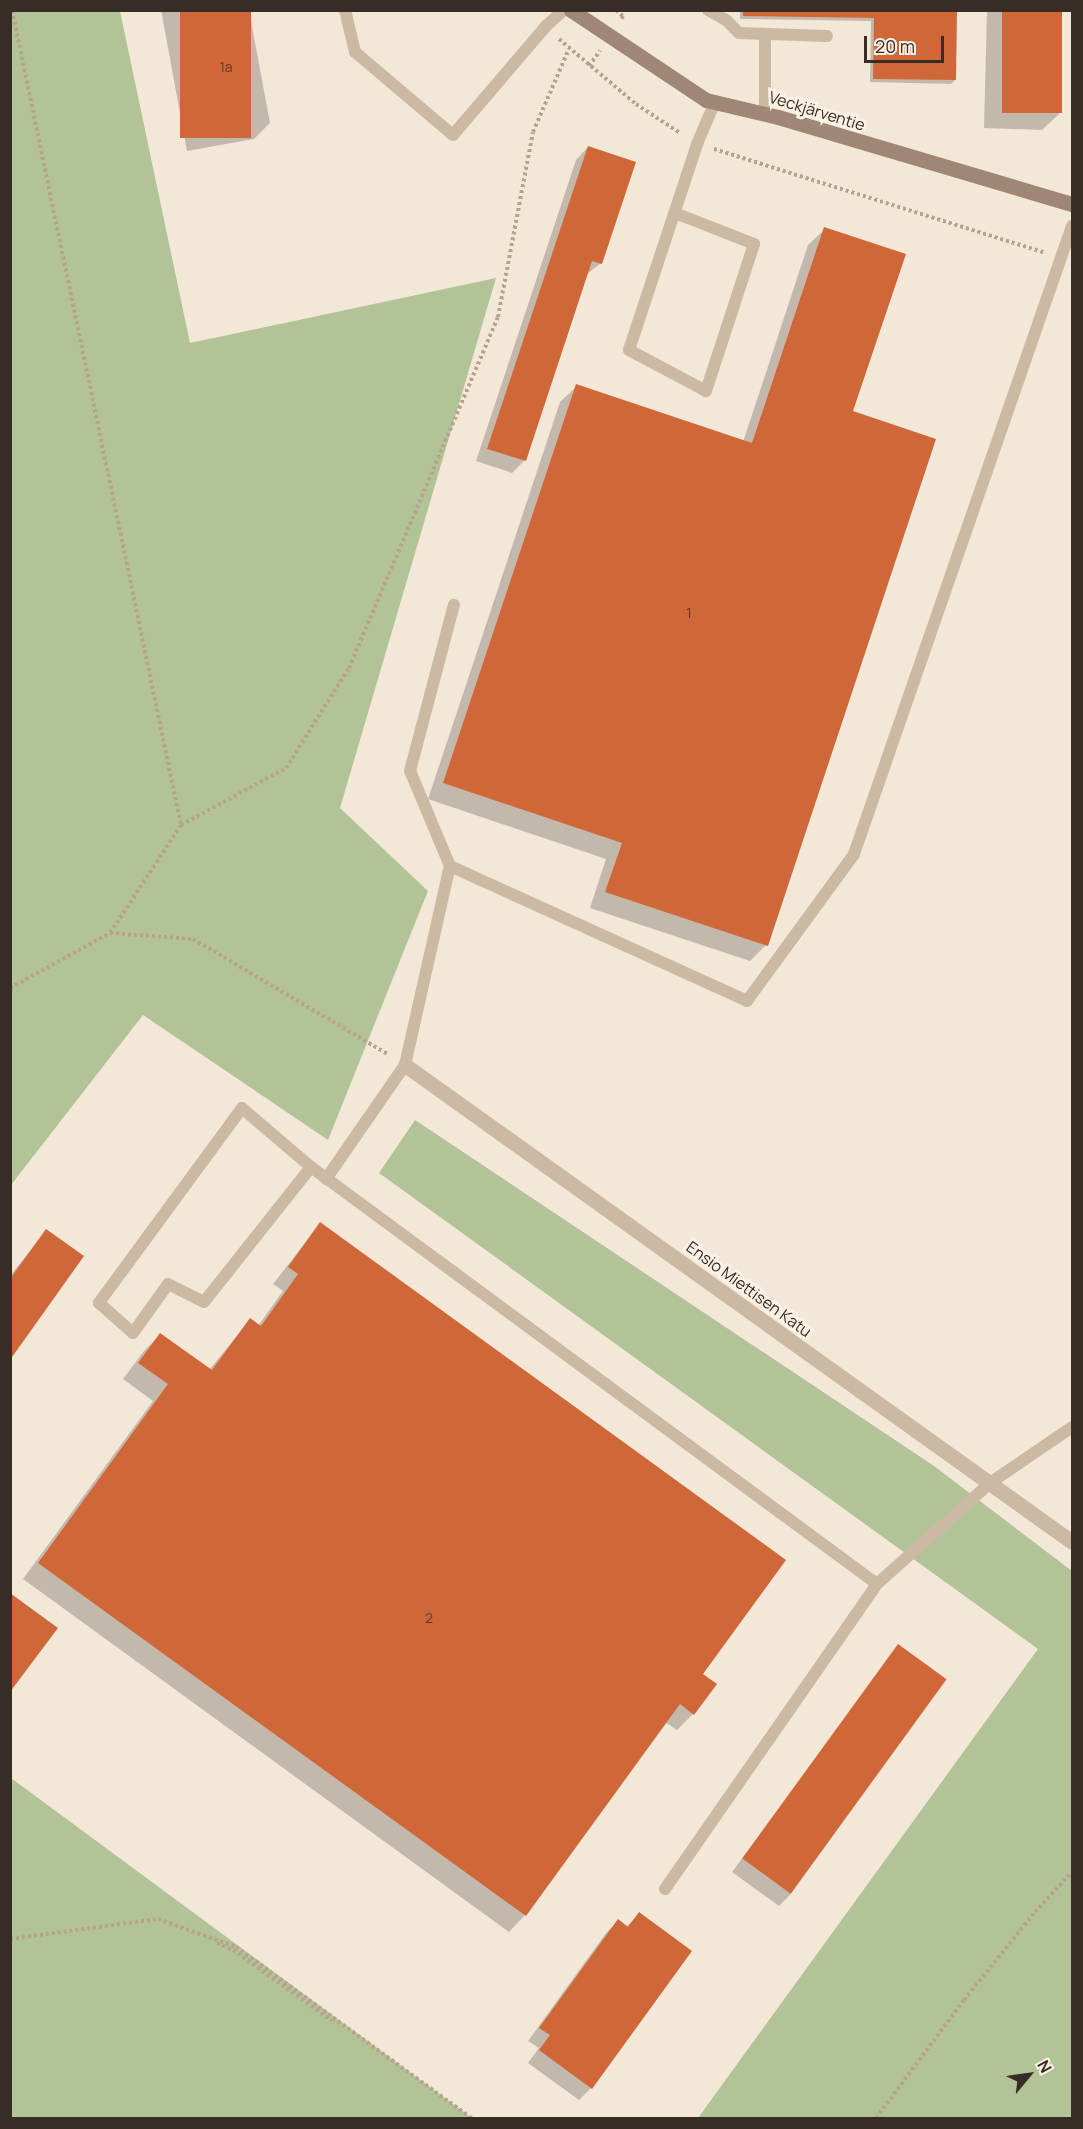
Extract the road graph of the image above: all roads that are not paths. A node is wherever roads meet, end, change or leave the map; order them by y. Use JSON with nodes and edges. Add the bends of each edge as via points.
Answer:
{"nodes":[{"id":1,"x":345,"y":10,"type":"edge"},
{"id":2,"x":564,"y":10,"type":"edge"},
{"id":3,"x":571,"y":10,"type":"edge"},
{"id":4,"x":708,"y":10,"type":"edge"},
{"id":5,"x":765,"y":34,"type":"junction"},
{"id":6,"x":827,"y":36,"type":"dead end"},
{"id":7,"x":715,"y":102,"type":"junction"},
{"id":8,"x":765,"y":114,"type":"junction"},
{"id":9,"x":1072,"y":204,"type":"edge"},
{"id":10,"x":675,"y":213,"type":"junction"},
{"id":11,"x":1072,"y":226,"type":"edge"},
{"id":12,"x":454,"y":604,"type":"dead end"},
{"id":13,"x":450,"y":866,"type":"junction"},
{"id":14,"x":405,"y":1065,"type":"junction"},
{"id":15,"x":311,"y":1167,"type":"junction"},
{"id":16,"x":326,"y":1179,"type":"junction"},
{"id":17,"x":1072,"y":1427,"type":"edge"},
{"id":18,"x":990,"y":1484,"type":"junction"},
{"id":19,"x":1072,"y":1542,"type":"edge"},
{"id":20,"x":877,"y":1584,"type":"junction"},
{"id":21,"x":664,"y":1889,"type":"dead end"}],
"edges":[{"from":1,"to":2,"type":"lane","via":[[355,52],[453,135]]},
{"from":3,"to":7,"type":"main road","name":"Veckjärventie","via":[[639,59]]},
{"from":4,"to":5,"type":"lane","via":[[739,33]]},
{"from":5,"to":6,"type":"lane"},
{"from":5,"to":8,"type":"lane"},
{"from":7,"to":8,"type":"main road","name":"Veckjärventie"},
{"from":7,"to":10,"type":"lane"},
{"from":8,"to":9,"type":"main road","name":"Veckjärventie"},
{"from":10,"to":10,"type":"lane","via":[[629,350],[705,391],[754,244]]},
{"from":11,"to":13,"type":"lane","via":[[854,854],[747,1000]]},
{"from":12,"to":13,"type":"lane","via":[[410,771]]},
{"from":13,"to":14,"type":"lane"},
{"from":14,"to":16,"type":"lane"},
{"from":14,"to":18,"type":"street","name":"Ensio Miettisen Katu"},
{"from":15,"to":15,"type":"lane","via":[[204,1302],[168,1284],[133,1333],[99,1304],[242,1108]]},
{"from":15,"to":16,"type":"lane"},
{"from":16,"to":20,"type":"lane"},
{"from":17,"to":18,"type":"lane"},
{"from":18,"to":19,"type":"street","name":"Ensio Miettisen Katu"},
{"from":18,"to":20,"type":"lane"},
{"from":20,"to":21,"type":"lane"}]}
